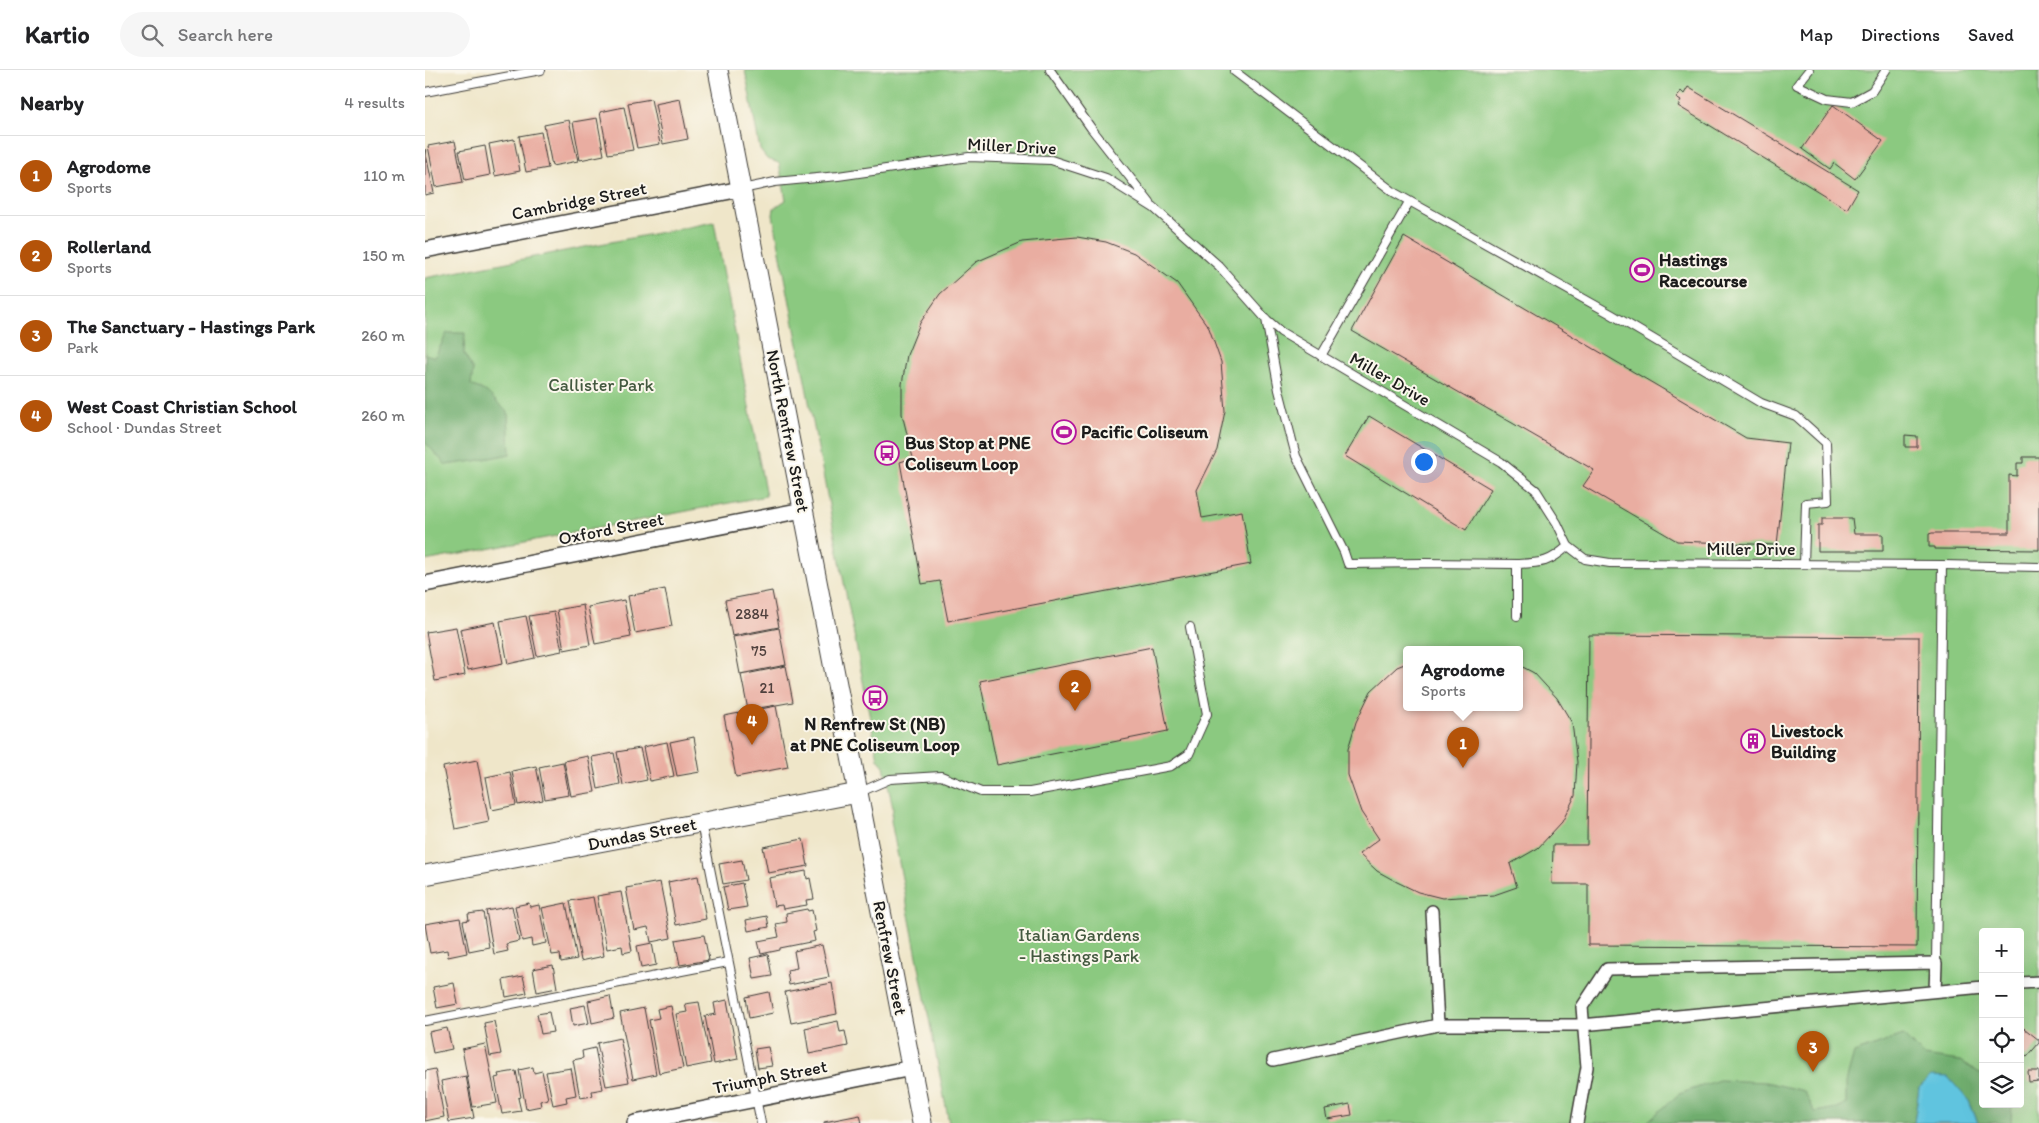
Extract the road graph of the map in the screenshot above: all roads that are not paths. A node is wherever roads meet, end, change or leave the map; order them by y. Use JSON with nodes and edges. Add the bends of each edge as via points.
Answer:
{"nodes":[{"id":1,"x":541,"y":70,"type":"edge"},
{"id":2,"x":718,"y":70,"type":"edge"},
{"id":3,"x":1050,"y":70,"type":"edge"},
{"id":4,"x":1809,"y":70,"type":"edge"},
{"id":5,"x":1885,"y":70,"type":"edge"},
{"id":6,"x":1234,"y":72,"type":"dead end"},
{"id":7,"x":425,"y":92,"type":"edge"},
{"id":8,"x":741,"y":189,"type":"junction"},
{"id":9,"x":1409,"y":202,"type":"junction"},
{"id":10,"x":1154,"y":208,"type":"junction"},
{"id":11,"x":425,"y":250,"type":"edge"},
{"id":12,"x":1266,"y":319,"type":"junction"},
{"id":13,"x":1321,"y":356,"type":"junction"},
{"id":14,"x":803,"y":510,"type":"junction"},
{"id":15,"x":1568,"y":546,"type":"junction"},
{"id":16,"x":1517,"y":564,"type":"junction"},
{"id":17,"x":1804,"y":564,"type":"junction"},
{"id":18,"x":1942,"y":565,"type":"junction"},
{"id":19,"x":2039,"y":567,"type":"edge"},
{"id":20,"x":425,"y":584,"type":"edge"},
{"id":21,"x":1517,"y":616,"type":"dead end"},
{"id":22,"x":1190,"y":627,"type":"dead end"},
{"id":23,"x":858,"y":793,"type":"junction"},
{"id":24,"x":701,"y":823,"type":"junction"},
{"id":25,"x":425,"y":876,"type":"edge"},
{"id":26,"x":1432,"y":912,"type":"dead end"},
{"id":27,"x":728,"y":962,"type":"junction"},
{"id":28,"x":1936,"y":963,"type":"junction"},
{"id":29,"x":2039,"y":982,"type":"edge"},
{"id":30,"x":2024,"y":983,"type":"edge"},
{"id":31,"x":1979,"y":987,"type":"edge"},
{"id":32,"x":1935,"y":991,"type":"junction"},
{"id":33,"x":425,"y":1021,"type":"edge"},
{"id":34,"x":1438,"y":1025,"type":"junction"},
{"id":35,"x":1582,"y":1026,"type":"junction"},
{"id":36,"x":1273,"y":1060,"type":"dead end"},
{"id":37,"x":912,"y":1068,"type":"junction"},
{"id":38,"x":756,"y":1099,"type":"junction"},
{"id":39,"x":635,"y":1123,"type":"edge"},
{"id":40,"x":761,"y":1123,"type":"edge"},
{"id":41,"x":922,"y":1123,"type":"edge"},
{"id":42,"x":1577,"y":1123,"type":"edge"}],
"edges":[{"from":1,"to":7,"type":"lane"},
{"from":2,"to":8,"type":"street","name":"North Renfrew Street"},
{"from":3,"to":10,"type":"lane"},
{"from":4,"to":5,"type":"lane","via":[[1797,85],[1827,99],[1852,102],[1872,91]]},
{"from":6,"to":9,"type":"lane"},
{"from":8,"to":10,"type":"lane","name":"Miller Drive","via":[[780,181],[969,157],[1051,160],[1106,178]]},
{"from":8,"to":11,"type":"street","name":"Cambridge Street"},
{"from":8,"to":14,"type":"street","name":"North Renfrew Street"},
{"from":9,"to":13,"type":"lane"},
{"from":9,"to":17,"type":"lane","via":[[1611,314],[1761,403],[1796,416],[1825,443],[1828,501],[1806,504]]},
{"from":10,"to":12,"type":"lane","name":"Miller Drive","via":[[1219,266]]},
{"from":12,"to":13,"type":"lane","name":"Miller Drive"},
{"from":12,"to":16,"type":"lane","via":[[1296,456],[1348,564]]},
{"from":13,"to":15,"type":"lane","name":"Miller Drive","via":[[1501,462],[1536,490]]},
{"from":14,"to":20,"type":"street","name":"Oxford Street"},
{"from":14,"to":23,"type":"street","name":"North Renfrew Street"},
{"from":15,"to":16,"type":"lane","via":[[1544,563]]},
{"from":15,"to":17,"type":"lane","name":"Miller Drive","via":[[1585,559],[1610,563]]},
{"from":16,"to":21,"type":"lane"},
{"from":17,"to":18,"type":"lane","name":"Miller Drive"},
{"from":18,"to":19,"type":"lane","name":"Miller Drive"},
{"from":18,"to":28,"type":"lane"},
{"from":22,"to":23,"type":"lane","via":[[1207,714],[1189,754],[1171,766],[1030,792],[981,792],[941,776],[890,779]]},
{"from":23,"to":24,"type":"street","name":"Dundas Street"},
{"from":23,"to":37,"type":"street","name":"Renfrew Street"},
{"from":24,"to":25,"type":"street","name":"Dundas Street"},
{"from":24,"to":27,"type":"lane"},
{"from":26,"to":34,"type":"street"},
{"from":27,"to":33,"type":"lane"},
{"from":27,"to":38,"type":"lane"},
{"from":28,"to":32,"type":"street"},
{"from":28,"to":35,"type":"street","via":[[1607,968],[1582,1007]]},
{"from":29,"to":30,"type":"street"},
{"from":31,"to":32,"type":"street"},
{"from":32,"to":35,"type":"street"},
{"from":34,"to":35,"type":"street"},
{"from":34,"to":36,"type":"street"},
{"from":35,"to":42,"type":"street","via":[[1587,1067]]},
{"from":37,"to":38,"type":"street","name":"Triumph Street"},
{"from":37,"to":41,"type":"street","name":"Renfrew Street"},
{"from":38,"to":39,"type":"street","name":"Triumph Street"},
{"from":38,"to":40,"type":"lane"}]}
